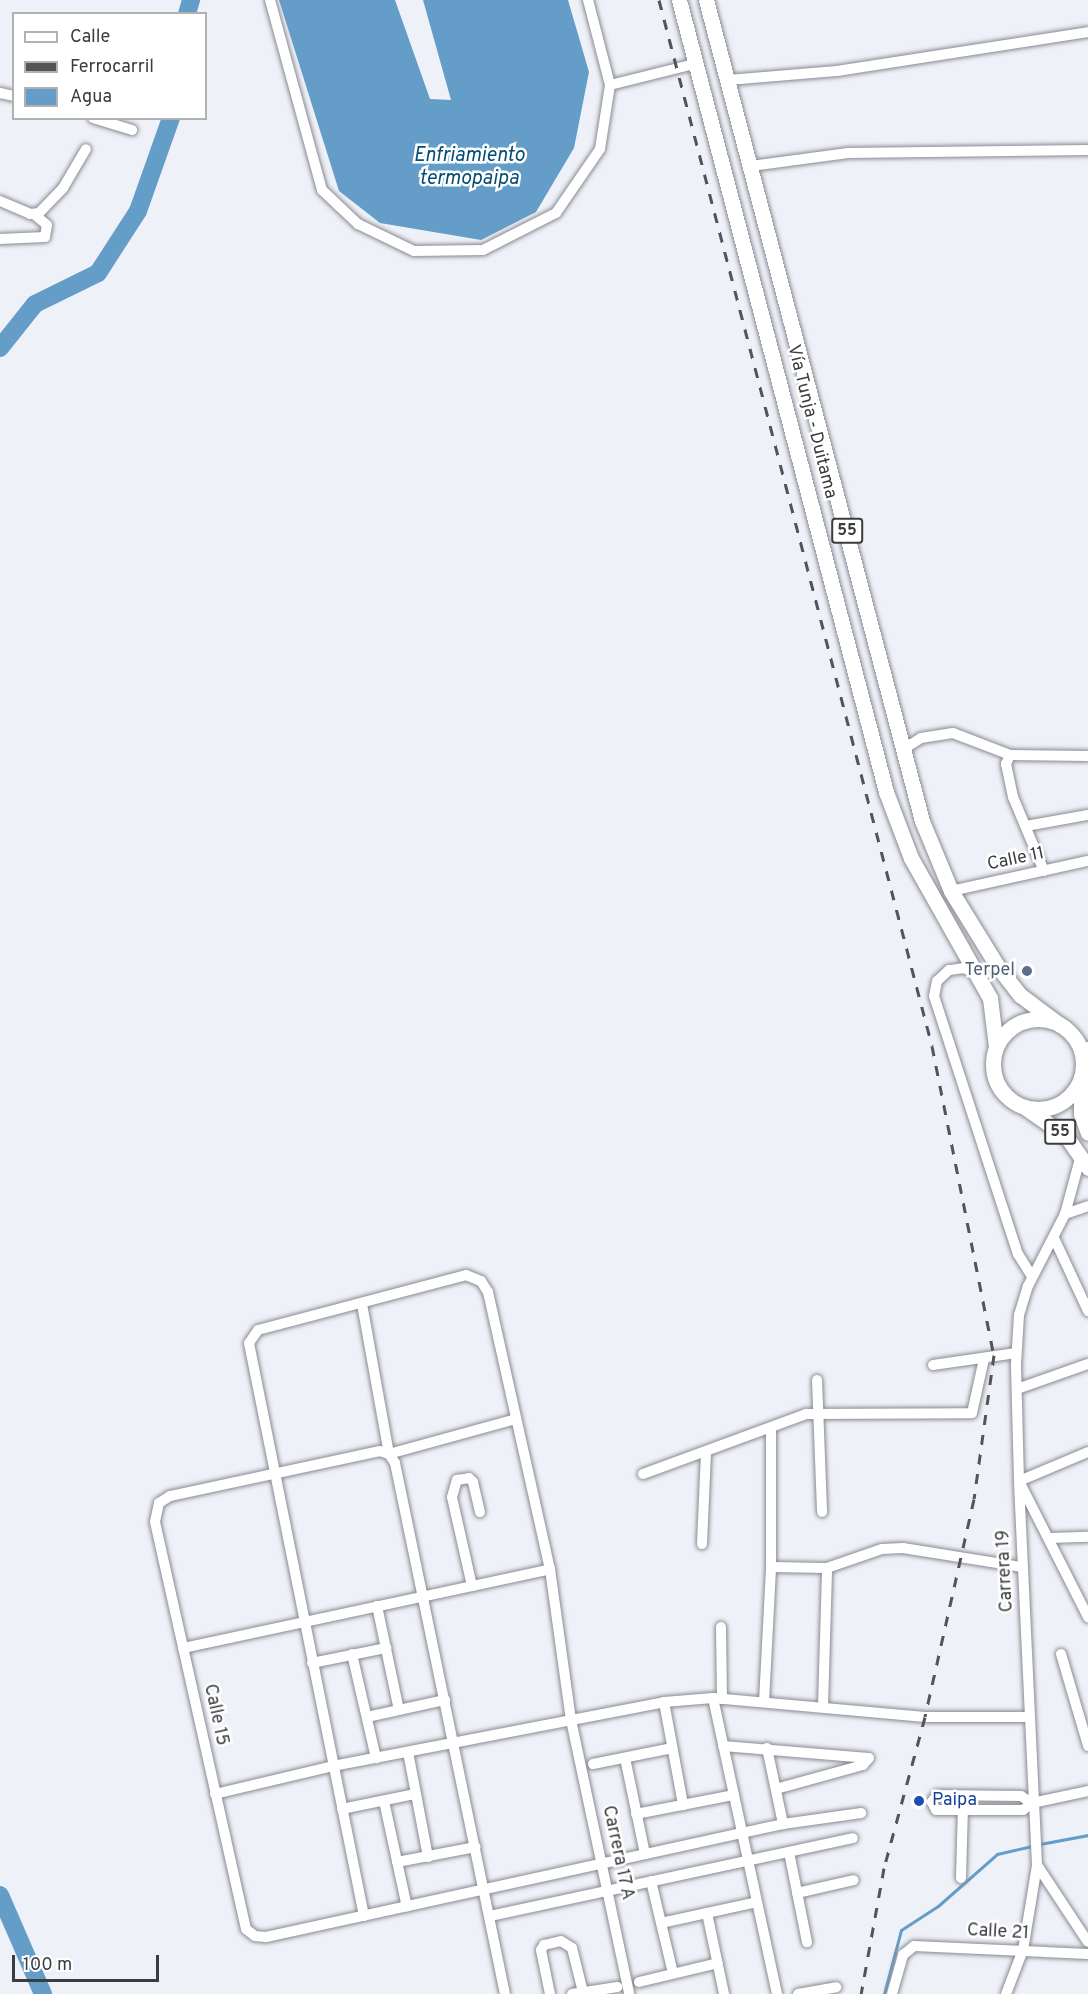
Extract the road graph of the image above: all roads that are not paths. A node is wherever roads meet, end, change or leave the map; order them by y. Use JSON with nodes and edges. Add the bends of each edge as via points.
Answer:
{"nodes":[{"id":1,"x":270,"y":0,"type":"edge"},
{"id":2,"x":588,"y":0,"type":"edge"},
{"id":3,"x":679,"y":0,"type":"edge"},
{"id":4,"x":706,"y":0,"type":"edge"},
{"id":5,"x":1088,"y":32,"type":"edge"},
{"id":6,"x":698,"y":63,"type":"junction"},
{"id":7,"x":728,"y":80,"type":"junction"},
{"id":8,"x":610,"y":85,"type":"junction"},
{"id":9,"x":100,"y":120,"type":"edge"},
{"id":10,"x":132,"y":130,"type":"dead end"},
{"id":11,"x":86,"y":149,"type":"dead end"},
{"id":12,"x":1088,"y":150,"type":"edge"},
{"id":13,"x":751,"y":166,"type":"junction"},
{"id":14,"x":0,"y":201,"type":"edge"},
{"id":15,"x":35,"y":215,"type":"junction"},
{"id":16,"x":0,"y":239,"type":"edge"},
{"id":17,"x":904,"y":748,"type":"junction"},
{"id":18,"x":1010,"y":755,"type":"junction"},
{"id":19,"x":1088,"y":756,"type":"edge"},
{"id":20,"x":1088,"y":815,"type":"edge"},
{"id":21,"x":1026,"y":826,"type":"junction"},
{"id":22,"x":1088,"y":861,"type":"edge"},
{"id":23,"x":1044,"y":871,"type":"junction"},
{"id":24,"x":951,"y":891,"type":"junction"},
{"id":25,"x":975,"y":973,"type":"junction"},
{"id":26,"x":1060,"y":1024,"type":"junction"},
{"id":27,"x":996,"y":1047,"type":"junction"},
{"id":28,"x":1084,"y":1047,"type":"edge"},
{"id":29,"x":1081,"y":1074,"type":"junction"},
{"id":30,"x":1023,"y":1107,"type":"junction"},
{"id":31,"x":1088,"y":1133,"type":"edge"},
{"id":32,"x":1084,"y":1161,"type":"edge"},
{"id":33,"x":1088,"y":1206,"type":"edge"},
{"id":34,"x":1065,"y":1214,"type":"junction"},
{"id":35,"x":1054,"y":1238,"type":"junction"},
{"id":36,"x":1032,"y":1276,"type":"junction"},
{"id":37,"x":362,"y":1304,"type":"junction"},
{"id":38,"x":1088,"y":1311,"type":"edge"},
{"id":39,"x":1016,"y":1353,"type":"junction"},
{"id":40,"x":984,"y":1359,"type":"junction"},
{"id":41,"x":1088,"y":1364,"type":"edge"},
{"id":42,"x":933,"y":1365,"type":"dead end"},
{"id":43,"x":817,"y":1380,"type":"dead end"},
{"id":44,"x":1017,"y":1389,"type":"junction"},
{"id":45,"x":820,"y":1413,"type":"junction"},
{"id":46,"x":516,"y":1419,"type":"junction"},
{"id":47,"x":771,"y":1430,"type":"junction"},
{"id":48,"x":706,"y":1452,"type":"junction"},
{"id":49,"x":1088,"y":1452,"type":"edge"},
{"id":50,"x":389,"y":1454,"type":"junction"},
{"id":51,"x":643,"y":1474,"type":"dead end"},
{"id":52,"x":275,"y":1476,"type":"junction"},
{"id":53,"x":1019,"y":1481,"type":"junction"},
{"id":54,"x":480,"y":1512,"type":"dead end"},
{"id":55,"x":822,"y":1512,"type":"dead end"},
{"id":56,"x":1088,"y":1537,"type":"edge"},
{"id":57,"x":1050,"y":1538,"type":"junction"},
{"id":58,"x":702,"y":1544,"type":"dead end"},
{"id":59,"x":771,"y":1567,"type":"junction"},
{"id":60,"x":1022,"y":1567,"type":"junction"},
{"id":61,"x":827,"y":1568,"type":"junction"},
{"id":62,"x":550,"y":1569,"type":"junction"},
{"id":63,"x":472,"y":1586,"type":"junction"},
{"id":64,"x":423,"y":1596,"type":"junction"},
{"id":65,"x":377,"y":1606,"type":"junction"},
{"id":66,"x":1088,"y":1617,"type":"edge"},
{"id":67,"x":304,"y":1622,"type":"junction"},
{"id":68,"x":721,"y":1626,"type":"dead end"},
{"id":69,"x":183,"y":1648,"type":"junction"},
{"id":70,"x":386,"y":1648,"type":"junction"},
{"id":71,"x":352,"y":1654,"type":"junction"},
{"id":72,"x":1061,"y":1654,"type":"dead end"},
{"id":73,"x":312,"y":1663,"type":"junction"},
{"id":74,"x":717,"y":1698,"type":"junction"},
{"id":75,"x":445,"y":1700,"type":"junction"},
{"id":76,"x":663,"y":1702,"type":"junction"},
{"id":77,"x":764,"y":1702,"type":"junction"},
{"id":78,"x":823,"y":1706,"type":"junction"},
{"id":79,"x":399,"y":1710,"type":"junction"},
{"id":80,"x":367,"y":1717,"type":"junction"},
{"id":81,"x":1030,"y":1717,"type":"junction"},
{"id":82,"x":571,"y":1720,"type":"junction"},
{"id":83,"x":454,"y":1743,"type":"junction"},
{"id":84,"x":723,"y":1746,"type":"junction"},
{"id":85,"x":1088,"y":1746,"type":"edge"},
{"id":86,"x":672,"y":1748,"type":"junction"},
{"id":87,"x":767,"y":1748,"type":"junction"},
{"id":88,"x":408,"y":1752,"type":"junction"},
{"id":89,"x":376,"y":1758,"type":"junction"},
{"id":90,"x":625,"y":1758,"type":"junction"},
{"id":91,"x":593,"y":1764,"type":"dead end"},
{"id":92,"x":333,"y":1766,"type":"junction"},
{"id":93,"x":776,"y":1789,"type":"junction"},
{"id":94,"x":1088,"y":1791,"type":"edge"},
{"id":95,"x":215,"y":1794,"type":"junction"},
{"id":96,"x":415,"y":1794,"type":"junction"},
{"id":97,"x":734,"y":1795,"type":"junction"},
{"id":98,"x":964,"y":1796,"type":"junction"},
{"id":99,"x":384,"y":1801,"type":"junction"},
{"id":100,"x":1032,"y":1803,"type":"junction"},
{"id":101,"x":683,"y":1805,"type":"junction"},
{"id":102,"x":342,"y":1809,"type":"junction"},
{"id":103,"x":963,"y":1810,"type":"junction"},
{"id":104,"x":861,"y":1813,"type":"dead end"},
{"id":105,"x":636,"y":1814,"type":"junction"},
{"id":106,"x":783,"y":1824,"type":"junction"},
{"id":107,"x":742,"y":1833,"type":"junction"},
{"id":108,"x":853,"y":1838,"type":"dead end"},
{"id":109,"x":476,"y":1847,"type":"junction"},
{"id":110,"x":789,"y":1852,"type":"junction"},
{"id":111,"x":645,"y":1854,"type":"junction"},
{"id":112,"x":428,"y":1857,"type":"junction"},
{"id":113,"x":748,"y":1860,"type":"junction"},
{"id":114,"x":397,"y":1862,"type":"junction"},
{"id":115,"x":1037,"y":1862,"type":"junction"},
{"id":116,"x":602,"y":1864,"type":"junction"},
{"id":117,"x":961,"y":1878,"type":"dead end"},
{"id":118,"x":854,"y":1880,"type":"dead end"},
{"id":119,"x":651,"y":1881,"type":"junction"},
{"id":120,"x":484,"y":1890,"type":"junction"},
{"id":121,"x":608,"y":1890,"type":"junction"},
{"id":122,"x":797,"y":1893,"type":"junction"},
{"id":123,"x":757,"y":1902,"type":"junction"},
{"id":124,"x":407,"y":1907,"type":"junction"},
{"id":125,"x":707,"y":1913,"type":"junction"},
{"id":126,"x":364,"y":1916,"type":"junction"},
{"id":127,"x":490,"y":1916,"type":"junction"},
{"id":128,"x":662,"y":1923,"type":"junction"},
{"id":129,"x":807,"y":1942,"type":"dead end"},
{"id":130,"x":1088,"y":1942,"type":"edge"},
{"id":131,"x":1023,"y":1950,"type":"junction"},
{"id":132,"x":1088,"y":1954,"type":"edge"},
{"id":133,"x":718,"y":1963,"type":"junction"},
{"id":134,"x":673,"y":1974,"type":"junction"},
{"id":135,"x":639,"y":1982,"type":"dead end"},
{"id":136,"x":617,"y":1987,"type":"dead end"},
{"id":137,"x":836,"y":1987,"type":"dead end"},
{"id":138,"x":577,"y":1993,"type":"edge"},
{"id":139,"x":505,"y":1994,"type":"edge"},
{"id":140,"x":550,"y":1994,"type":"edge"},
{"id":141,"x":630,"y":1994,"type":"edge"},
{"id":142,"x":724,"y":1994,"type":"edge"},
{"id":143,"x":777,"y":1994,"type":"edge"},
{"id":144,"x":798,"y":1994,"type":"edge"},
{"id":145,"x":892,"y":1994,"type":"edge"},
{"id":146,"x":1006,"y":1994,"type":"edge"}],
"edges":[{"from":1,"to":8,"type":"street","via":[[322,190],[357,224],[414,251],[483,250],[556,213],[600,149]]},
{"from":2,"to":8,"type":"street"},
{"from":3,"to":6,"type":"highway","name":"Vía Tunja - Duitama","number":"55"},
{"from":4,"to":7,"type":"highway","name":"Vía Tunja - Duitama","number":"55"},
{"from":5,"to":7,"type":"street","via":[[837,71]]},
{"from":6,"to":8,"type":"street"},
{"from":6,"to":25,"type":"highway","name":"Vía Tunja - Duitama","number":"55","via":[[886,792],[911,858]]},
{"from":7,"to":13,"type":"highway","name":"Vía Tunja - Duitama","number":"55"},
{"from":9,"to":10,"type":"street"},
{"from":11,"to":15,"type":"street","via":[[63,188]]},
{"from":12,"to":13,"type":"street","via":[[848,153]]},
{"from":13,"to":17,"type":"highway","name":"Vía Tunja - Duitama","number":"55"},
{"from":14,"to":15,"type":"street"},
{"from":15,"to":16,"type":"street","via":[[48,225],[45,237]]},
{"from":17,"to":18,"type":"street","via":[[921,738],[953,733]]},
{"from":17,"to":24,"type":"highway","name":"Vía Tunja - Duitama","number":"55","via":[[922,821]]},
{"from":18,"to":19,"type":"street"},
{"from":18,"to":21,"type":"street","via":[[1007,768]]},
{"from":20,"to":21,"type":"street"},
{"from":21,"to":23,"type":"street"},
{"from":22,"to":23,"type":"street","name":"Calle 11"},
{"from":23,"to":24,"type":"street","name":"Calle 11"},
{"from":24,"to":26,"type":"highway","name":"Vía Tunja - Duitama","number":"55","via":[[1009,982]]},
{"from":25,"to":27,"type":"highway","name":"Vía Tunja - Duitama","number":"55","via":[[994,1012]]},
{"from":25,"to":36,"type":"street","via":[[964,968],[949,970],[937,981],[934,996],[1018,1254]]},
{"from":26,"to":27,"type":"highway","via":[[1042,1018],[1023,1021],[1006,1031]]},
{"from":26,"to":28,"type":"highway","number":"55"},
{"from":27,"to":30,"type":"highway","number":"55","via":[[993,1061],[997,1083],[1010,1100]]},
{"from":28,"to":29,"type":"highway","number":"55"},
{"from":29,"to":30,"type":"highway","number":"55","via":[[1074,1091],[1059,1103],[1042,1109]]},
{"from":29,"to":31,"type":"highway","number":"55","via":[[1079,1097]]},
{"from":30,"to":32,"type":"highway","number":"55","via":[[1066,1136]]},
{"from":32,"to":34,"type":"street","name":"Carrera 19"},
{"from":33,"to":34,"type":"street"},
{"from":34,"to":35,"type":"street","name":"Carrera 19"},
{"from":35,"to":36,"type":"street","name":"Carrera 19"},
{"from":35,"to":38,"type":"street"},
{"from":36,"to":39,"type":"street","name":"Carrera 19","via":[[1019,1315]]},
{"from":37,"to":46,"type":"street","name":"Carrera 17 A","via":[[466,1275],[481,1281],[488,1292]]},
{"from":37,"to":50,"type":"street"},
{"from":37,"to":52,"type":"street","via":[[252,1334],[249,1342]]},
{"from":39,"to":40,"type":"street"},
{"from":39,"to":44,"type":"street","name":"Carrera 19"},
{"from":40,"to":42,"type":"street"},
{"from":40,"to":45,"type":"street","via":[[972,1413]]},
{"from":41,"to":44,"type":"street"},
{"from":43,"to":45,"type":"street"},
{"from":44,"to":53,"type":"street","name":"Carrera 19"},
{"from":45,"to":47,"type":"street","via":[[806,1414]]},
{"from":45,"to":55,"type":"street"},
{"from":46,"to":50,"type":"street"},
{"from":46,"to":62,"type":"street","name":"Carrera 17 A"},
{"from":47,"to":48,"type":"street"},
{"from":47,"to":59,"type":"street"},
{"from":48,"to":51,"type":"street"},
{"from":48,"to":58,"type":"street"},
{"from":49,"to":53,"type":"street"},
{"from":50,"to":52,"type":"street","via":[[380,1451]]},
{"from":50,"to":64,"type":"street","via":[[395,1463]]},
{"from":52,"to":67,"type":"street"},
{"from":52,"to":69,"type":"street","name":"Calle 15","via":[[170,1496],[159,1503],[155,1522]]},
{"from":53,"to":57,"type":"street"},
{"from":53,"to":60,"type":"street","name":"Carrera 19"},
{"from":54,"to":63,"type":"street","via":[[473,1482],[469,1478],[457,1480],[452,1497]]},
{"from":56,"to":57,"type":"street"},
{"from":57,"to":66,"type":"street"},
{"from":59,"to":61,"type":"street"},
{"from":59,"to":77,"type":"street"},
{"from":60,"to":61,"type":"street","via":[[903,1548],[882,1549]]},
{"from":60,"to":81,"type":"street","name":"Carrera 19"},
{"from":61,"to":78,"type":"street"},
{"from":62,"to":63,"type":"street"},
{"from":62,"to":82,"type":"street","name":"Carrera 17 A"},
{"from":63,"to":64,"type":"street"},
{"from":64,"to":65,"type":"street"},
{"from":64,"to":75,"type":"street"},
{"from":65,"to":67,"type":"street"},
{"from":65,"to":70,"type":"street"},
{"from":67,"to":69,"type":"street"},
{"from":67,"to":73,"type":"street"},
{"from":68,"to":74,"type":"street"},
{"from":69,"to":95,"type":"street","name":"Calle 15"},
{"from":70,"to":71,"type":"street"},
{"from":70,"to":79,"type":"street"},
{"from":71,"to":73,"type":"street"},
{"from":71,"to":80,"type":"street"},
{"from":72,"to":85,"type":"street"},
{"from":73,"to":92,"type":"street"},
{"from":74,"to":76,"type":"street"},
{"from":74,"to":77,"type":"street"},
{"from":74,"to":84,"type":"street"},
{"from":75,"to":79,"type":"street"},
{"from":75,"to":83,"type":"street"},
{"from":76,"to":82,"type":"street"},
{"from":76,"to":86,"type":"street"},
{"from":77,"to":78,"type":"street"},
{"from":78,"to":81,"type":"street","via":[[925,1717]]},
{"from":79,"to":80,"type":"street"},
{"from":80,"to":89,"type":"street"},
{"from":81,"to":100,"type":"street","name":"Carrera 19"},
{"from":82,"to":83,"type":"street"},
{"from":82,"to":116,"type":"street","name":"Carrera 17 A"},
{"from":83,"to":88,"type":"street"},
{"from":83,"to":109,"type":"street"},
{"from":84,"to":87,"type":"street"},
{"from":84,"to":97,"type":"street"},
{"from":86,"to":90,"type":"street"},
{"from":86,"to":101,"type":"street"},
{"from":87,"to":93,"type":"street"},
{"from":87,"to":93,"type":"street","via":[[869,1758],[863,1765]]},
{"from":88,"to":89,"type":"street"},
{"from":88,"to":96,"type":"street"},
{"from":89,"to":92,"type":"street"},
{"from":90,"to":91,"type":"street"},
{"from":90,"to":105,"type":"street"},
{"from":92,"to":95,"type":"street"},
{"from":92,"to":102,"type":"street"},
{"from":93,"to":106,"type":"street"},
{"from":94,"to":100,"type":"street"},
{"from":95,"to":126,"type":"street","name":"Calle 15","via":[[244,1924],[250,1933],[266,1936]]},
{"from":96,"to":99,"type":"street"},
{"from":96,"to":112,"type":"street"},
{"from":97,"to":101,"type":"street"},
{"from":97,"to":107,"type":"street"},
{"from":98,"to":100,"type":"street","via":[[1021,1796]]},
{"from":98,"to":103,"type":"street"},
{"from":98,"to":103,"type":"street","via":[[937,1795],[932,1802],[936,1810]]},
{"from":99,"to":102,"type":"street"},
{"from":99,"to":114,"type":"street"},
{"from":100,"to":103,"type":"street","via":[[1023,1810]]},
{"from":100,"to":115,"type":"street","name":"Carrera 19"},
{"from":101,"to":105,"type":"street"},
{"from":102,"to":126,"type":"street"},
{"from":103,"to":117,"type":"street"},
{"from":104,"to":106,"type":"street"},
{"from":105,"to":111,"type":"street"},
{"from":106,"to":107,"type":"street"},
{"from":107,"to":111,"type":"street"},
{"from":107,"to":113,"type":"street"},
{"from":108,"to":110,"type":"street"},
{"from":109,"to":112,"type":"street"},
{"from":109,"to":120,"type":"street"},
{"from":110,"to":113,"type":"street"},
{"from":110,"to":122,"type":"street"},
{"from":111,"to":116,"type":"street"},
{"from":112,"to":114,"type":"street"},
{"from":113,"to":119,"type":"street"},
{"from":113,"to":123,"type":"street"},
{"from":114,"to":124,"type":"street"},
{"from":115,"to":130,"type":"street"},
{"from":115,"to":131,"type":"street","name":"Carrera 19"},
{"from":116,"to":120,"type":"street"},
{"from":116,"to":121,"type":"street","name":"Carrera 17 A"},
{"from":118,"to":122,"type":"street"},
{"from":119,"to":121,"type":"street"},
{"from":119,"to":128,"type":"street"},
{"from":120,"to":124,"type":"street"},
{"from":120,"to":127,"type":"street"},
{"from":121,"to":127,"type":"street"},
{"from":121,"to":141,"type":"street","name":"Carrera 17 A"},
{"from":122,"to":129,"type":"street"},
{"from":123,"to":125,"type":"street"},
{"from":123,"to":143,"type":"street"},
{"from":124,"to":126,"type":"street"},
{"from":125,"to":128,"type":"street"},
{"from":125,"to":133,"type":"street"},
{"from":127,"to":139,"type":"street"},
{"from":128,"to":134,"type":"street"},
{"from":131,"to":132,"type":"street","name":"Calle 21"},
{"from":131,"to":145,"type":"street","name":"Calle 21","via":[[907,1948]]},
{"from":131,"to":146,"type":"street","name":"Carrera 19"},
{"from":133,"to":134,"type":"street"},
{"from":133,"to":142,"type":"street"},
{"from":134,"to":135,"type":"street"},
{"from":136,"to":138,"type":"street"},
{"from":137,"to":144,"type":"street"},
{"from":138,"to":140,"type":"street","via":[[572,1948],[561,1941],[544,1945],[541,1950]]}]}
